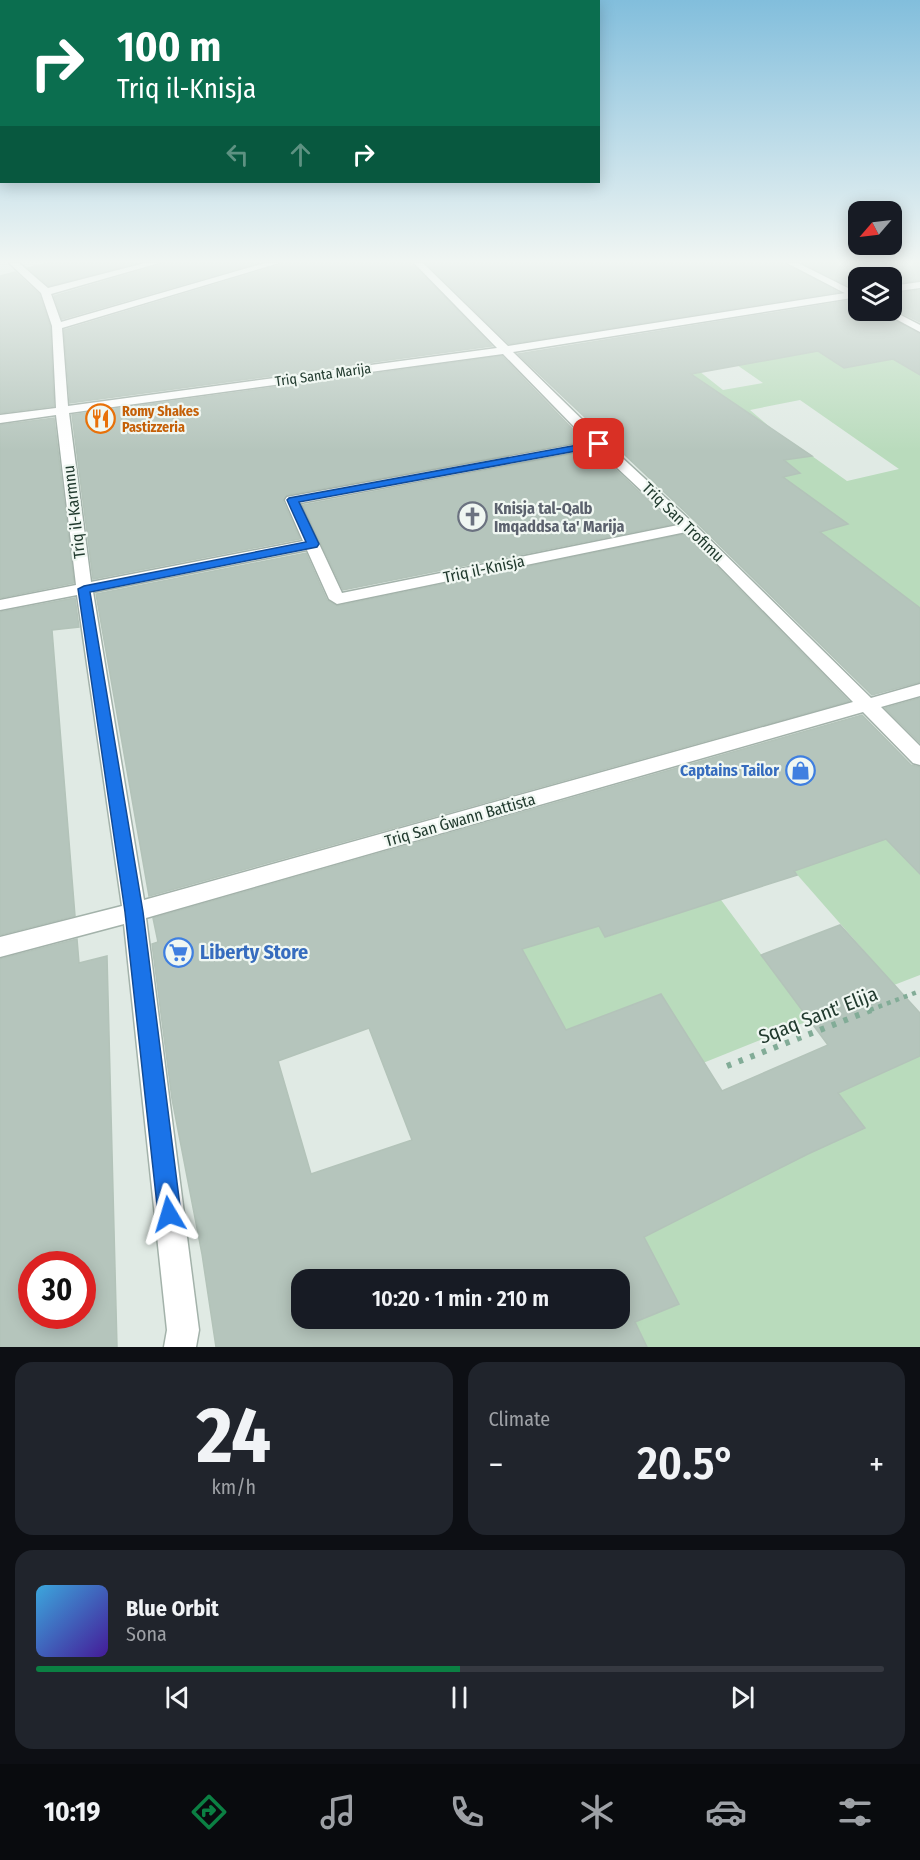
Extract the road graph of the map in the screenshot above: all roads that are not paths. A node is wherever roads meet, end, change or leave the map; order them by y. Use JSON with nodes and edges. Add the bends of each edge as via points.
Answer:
{"nodes":[{"id":1,"x":57,"y":326,"type":"edge"},
{"id":2,"x":482,"y":326,"type":"edge"},
{"id":3,"x":660,"y":326,"type":"edge"},
{"id":4,"x":506,"y":350,"type":"junction"},
{"id":5,"x":62,"y":410,"type":"junction"},
{"id":6,"x":0,"y":419,"type":"edge"},
{"id":7,"x":599,"y":444,"type":"junction"},
{"id":8,"x":689,"y":527,"type":"junction"},
{"id":9,"x":313,"y":544,"type":"junction"},
{"id":10,"x":84,"y":589,"type":"junction"},
{"id":11,"x":0,"y":605,"type":"edge"},
{"id":12,"x":920,"y":690,"type":"edge"},
{"id":13,"x":869,"y":704,"type":"junction"},
{"id":14,"x":920,"y":758,"type":"edge"},
{"id":15,"x":134,"y":912,"type":"junction"},
{"id":16,"x":0,"y":947,"type":"edge"},
{"id":17,"x":180,"y":1347,"type":"edge"}],
"edges":[{"from":1,"to":5,"type":"street","name":"Triq il-Karmnu"},
{"from":2,"to":4,"type":"street","name":"Triq San Trofimu"},
{"from":3,"to":4,"type":"street","name":"Triq Santa Marija"},
{"from":4,"to":5,"type":"street","name":"Triq Santa Marija"},
{"from":4,"to":7,"type":"street","name":"Triq San Trofimu"},
{"from":5,"to":6,"type":"street","name":"Triq Santa Marija"},
{"from":5,"to":10,"type":"street","name":"Triq il-Karmnu"},
{"from":7,"to":8,"type":"street","name":"Triq San Trofimu"},
{"from":7,"to":9,"type":"street","name":"Triq il-Knisja","via":[[292,500]]},
{"from":8,"to":9,"type":"street","name":"Triq il-Knisja","via":[[337,599]]},
{"from":8,"to":13,"type":"street","name":"Triq San Trofimu"},
{"from":9,"to":10,"type":"street"},
{"from":10,"to":11,"type":"street"},
{"from":10,"to":15,"type":"street","name":"Triq il-Karmnu"},
{"from":12,"to":13,"type":"street","name":"Triq San Ġwann Battista"},
{"from":13,"to":14,"type":"street","name":"Triq San Trofimu"},
{"from":13,"to":15,"type":"street","name":"Triq San Ġwann Battista"},
{"from":15,"to":16,"type":"street","name":"Triq San Ġwann Battista"},
{"from":15,"to":17,"type":"street","name":"Triq il-Karmnu","via":[[183,1330]]}]}
